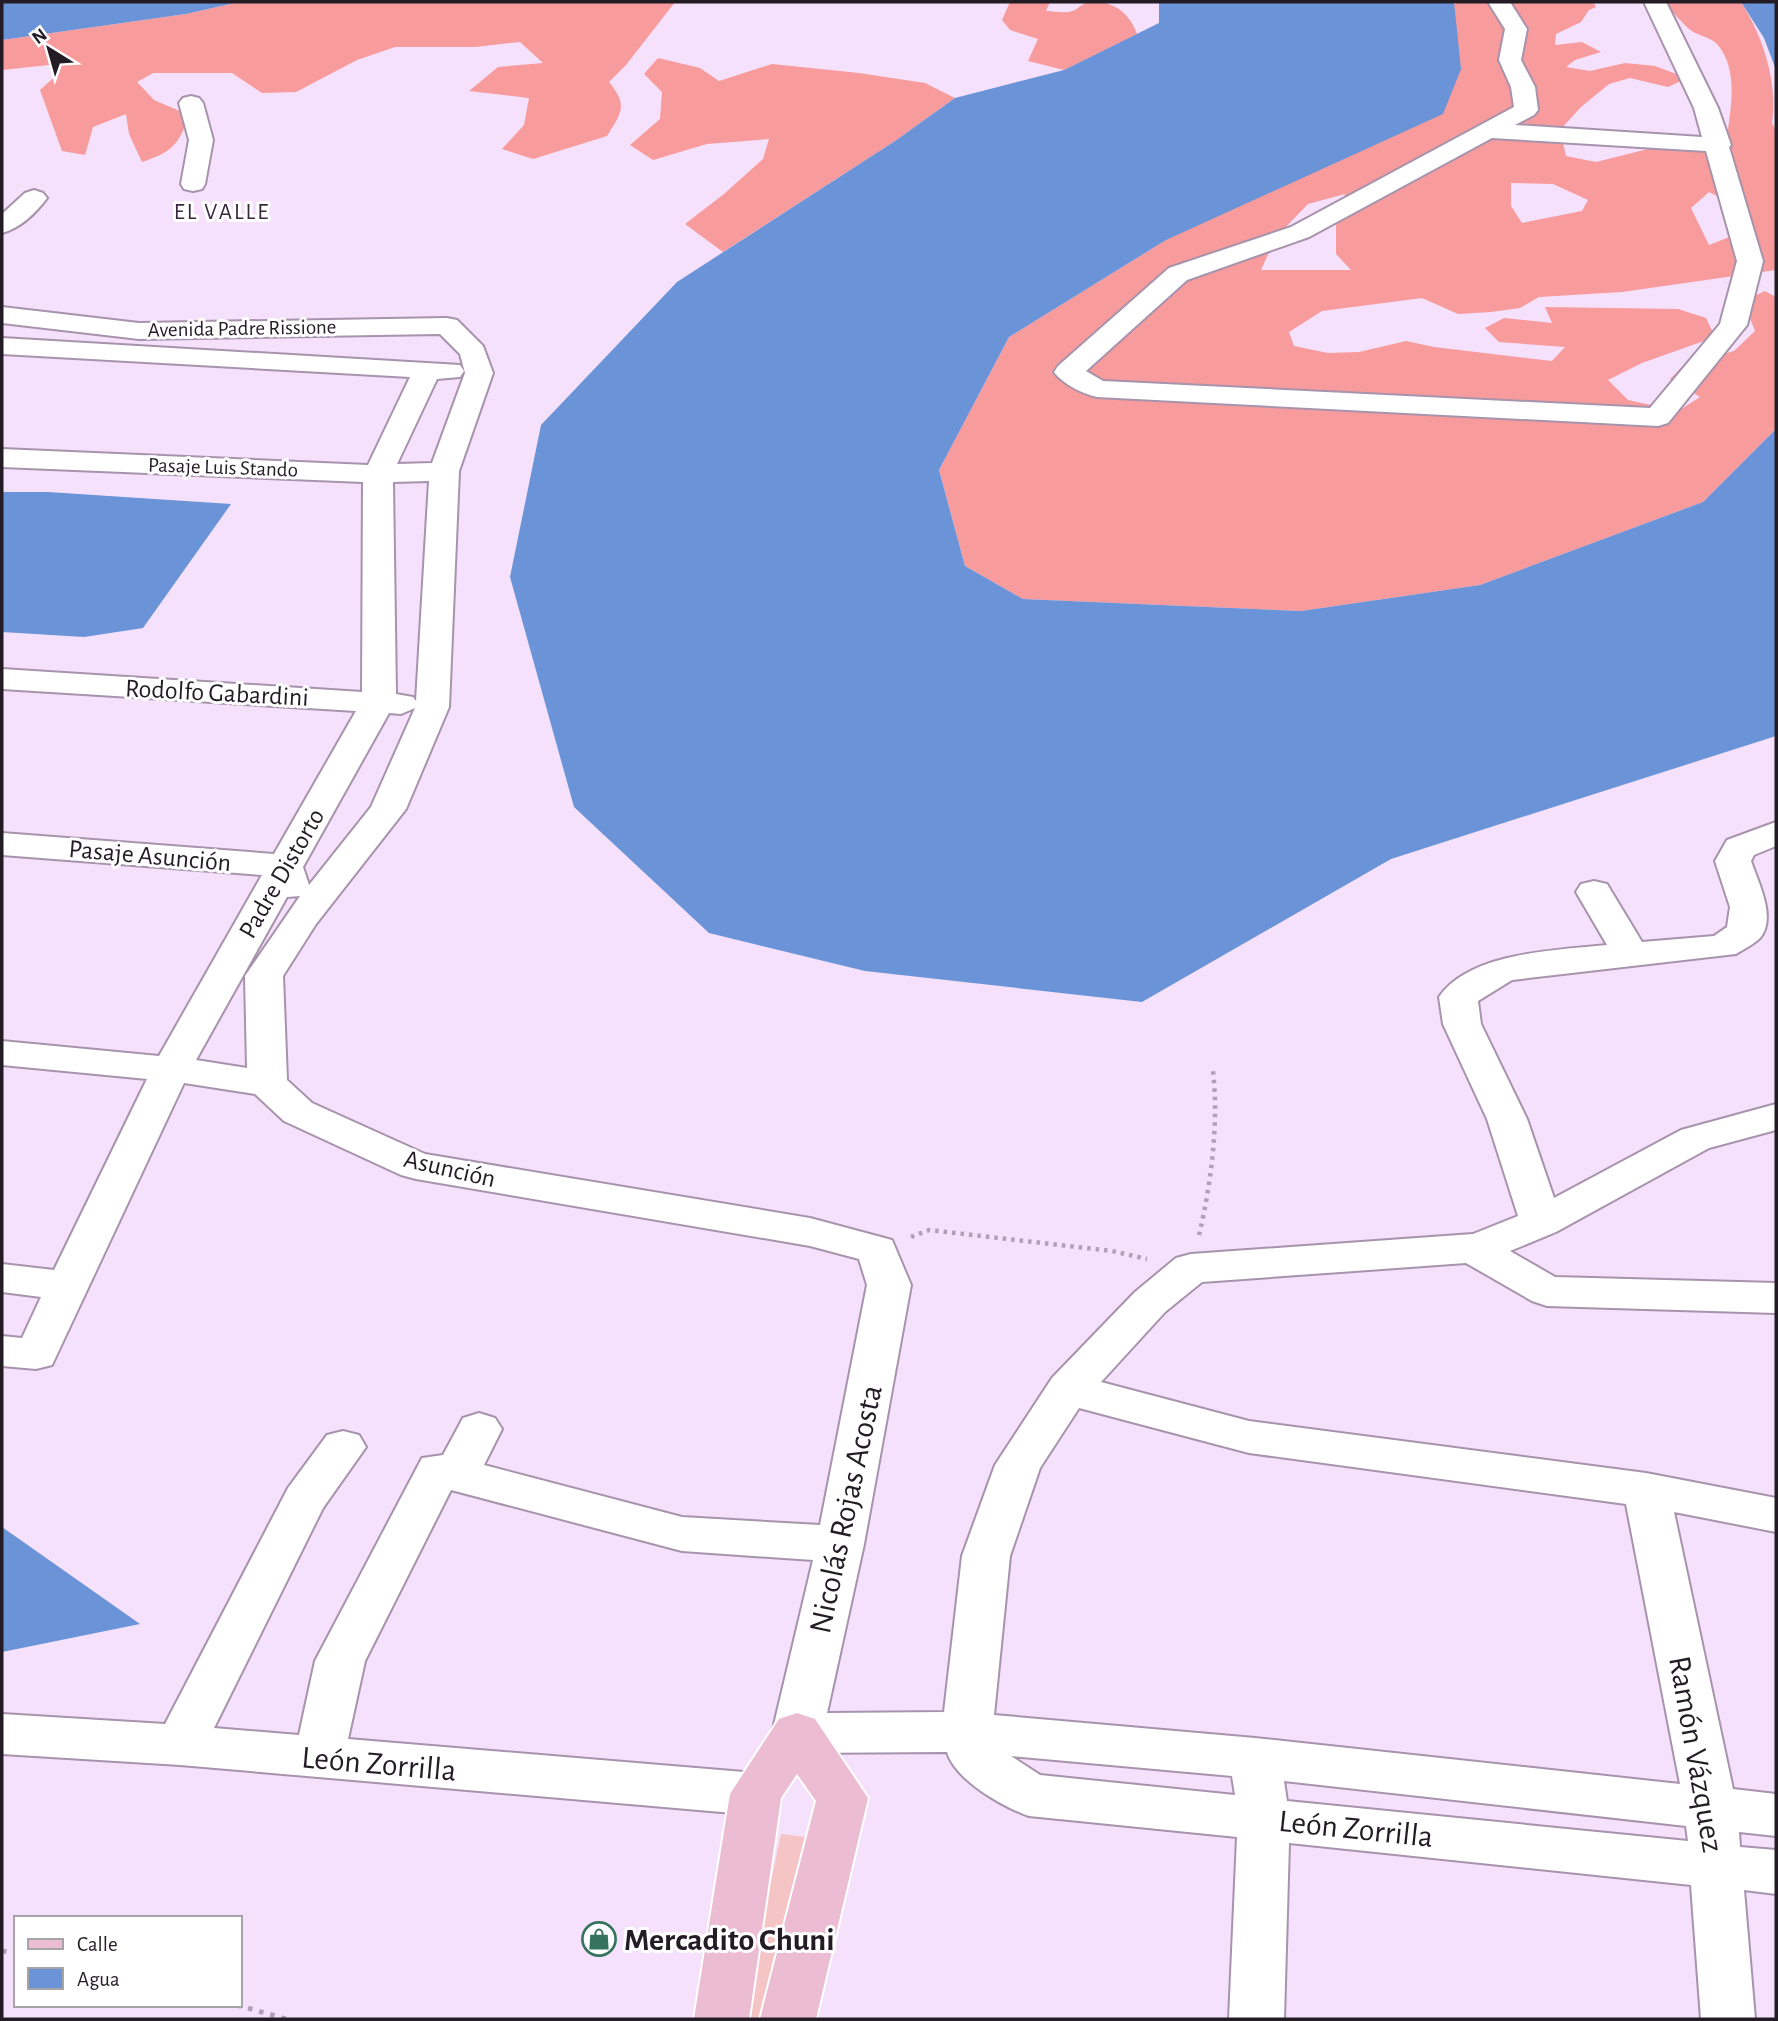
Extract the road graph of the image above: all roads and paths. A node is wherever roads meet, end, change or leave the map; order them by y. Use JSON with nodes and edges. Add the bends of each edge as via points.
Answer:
{"nodes":[{"id":1,"x":1499,"y":2,"type":"edge"},
{"id":2,"x":1655,"y":2,"type":"edge"},
{"id":3,"x":191,"y":103,"type":"dead end"},
{"id":4,"x":1490,"y":131,"type":"junction"},
{"id":5,"x":1719,"y":145,"type":"junction"},
{"id":6,"x":192,"y":184,"type":"dead end"},
{"id":7,"x":34,"y":198,"type":"dead end"},
{"id":8,"x":2,"y":225,"type":"edge"},
{"id":9,"x":2,"y":315,"type":"edge"},
{"id":10,"x":2,"y":346,"type":"edge"},
{"id":11,"x":476,"y":362,"type":"junction"},
{"id":12,"x":426,"y":370,"type":"junction"},
{"id":13,"x":2,"y":458,"type":"edge"},
{"id":14,"x":444,"y":471,"type":"junction"},
{"id":15,"x":378,"y":474,"type":"junction"},
{"id":16,"x":2,"y":679,"type":"edge"},
{"id":17,"x":379,"y":701,"type":"junction"},
{"id":18,"x":432,"y":707,"type":"junction"},
{"id":19,"x":1776,"y":833,"type":"edge"},
{"id":20,"x":2,"y":844,"type":"edge"},
{"id":21,"x":285,"y":866,"type":"junction"},
{"id":22,"x":1594,"y":891,"type":"dead end"},
{"id":23,"x":301,"y":919,"type":"junction"},
{"id":24,"x":1632,"y":956,"type":"junction"},
{"id":25,"x":2,"y":1053,"type":"edge"},
{"id":26,"x":171,"y":1069,"type":"junction"},
{"id":27,"x":1213,"y":1071,"type":"dead end"},
{"id":28,"x":268,"y":1083,"type":"junction"},
{"id":29,"x":1776,"y":1117,"type":"edge"},
{"id":30,"x":1541,"y":1222,"type":"junction"},
{"id":31,"x":1472,"y":1248,"type":"junction"},
{"id":32,"x":883,"y":1268,"type":"junction"},
{"id":33,"x":1191,"y":1268,"type":"junction"},
{"id":34,"x":2,"y":1278,"type":"edge"},
{"id":35,"x":69,"y":1286,"type":"junction"},
{"id":36,"x":1776,"y":1298,"type":"edge"},
{"id":37,"x":19,"y":1353,"type":"edge"},
{"id":38,"x":1068,"y":1389,"type":"junction"},
{"id":39,"x":479,"y":1429,"type":"dead end"},
{"id":40,"x":343,"y":1447,"type":"dead end"},
{"id":41,"x":456,"y":1474,"type":"junction"},
{"id":42,"x":1646,"y":1490,"type":"junction"},
{"id":43,"x":1776,"y":1515,"type":"edge"},
{"id":44,"x":840,"y":1544,"type":"junction"},
{"id":45,"x":967,"y":1731,"type":"junction"},
{"id":46,"x":797,"y":1733,"type":"junction"},
{"id":47,"x":2,"y":1734,"type":"edge"},
{"id":48,"x":180,"y":1745,"type":"junction"},
{"id":49,"x":319,"y":1758,"type":"junction"},
{"id":50,"x":1255,"y":1758,"type":"junction"},
{"id":51,"x":756,"y":1794,"type":"junction"},
{"id":52,"x":1711,"y":1808,"type":"junction"},
{"id":53,"x":1776,"y":1815,"type":"edge"},
{"id":54,"x":1264,"y":1819,"type":"junction"},
{"id":55,"x":1716,"y":1865,"type":"junction"},
{"id":56,"x":1776,"y":1872,"type":"edge"},
{"id":57,"x":242,"y":2006,"type":"edge"},
{"id":58,"x":286,"y":2019,"type":"edge"},
{"id":59,"x":721,"y":2019,"type":"edge"},
{"id":60,"x":788,"y":2019,"type":"edge"},
{"id":61,"x":1256,"y":2019,"type":"edge"},
{"id":62,"x":1728,"y":2019,"type":"edge"}],
"edges":[{"from":1,"to":4,"type":"street","via":[[1516,29],[1510,60],[1523,87],[1526,110]]},
{"from":2,"to":5,"type":"street"},
{"from":3,"to":6,"type":"street","via":[[201,140]]},
{"from":4,"to":5,"type":"street"},
{"from":4,"to":5,"type":"street","via":[[1300,232],[1178,274],[1068,372],[1097,389],[1658,417],[1733,325],[1750,261]]},
{"from":7,"to":8,"type":"street"},
{"from":9,"to":11,"type":"street","name":"Avenida Padre Rissione","via":[[141,331],[447,326]]},
{"from":10,"to":12,"type":"street","name":"Avenida Padre Rissione"},
{"from":11,"to":12,"type":"street","name":"Avenida Padre Rissione"},
{"from":11,"to":14,"type":"street","name":"Padre Distorto"},
{"from":12,"to":15,"type":"street","name":"Padre Distorto"},
{"from":13,"to":15,"type":"street","name":"Pasaje Luis Stando"},
{"from":14,"to":15,"type":"street","name":"Pasaje Luis Stando"},
{"from":14,"to":18,"type":"street","name":"Padre Distorto"},
{"from":15,"to":17,"type":"street","name":"Padre Distorto"},
{"from":16,"to":17,"type":"street","name":"Rodolfo Gabardini"},
{"from":17,"to":18,"type":"street","name":"Rodolfo Gabardini"},
{"from":17,"to":21,"type":"street","name":"Padre Distorto"},
{"from":18,"to":23,"type":"street","name":"Padre Distorto","via":[[388,809]]},
{"from":19,"to":24,"type":"street","via":[[1740,848],[1733,861],[1748,907],[1745,932],[1723,946]]},
{"from":20,"to":21,"type":"street","name":"Pasaje Asunción"},
{"from":21,"to":23,"type":"street"},
{"from":21,"to":26,"type":"street","name":"Padre Distorto"},
{"from":22,"to":24,"type":"street"},
{"from":23,"to":28,"type":"street","name":"Padre Distorto","via":[[264,976]]},
{"from":24,"to":30,"type":"street","via":[[1501,970],[1458,997],[1462,1024],[1507,1118]]},
{"from":25,"to":26,"type":"street"},
{"from":26,"to":28,"type":"street"},
{"from":26,"to":35,"type":"street","name":"Padre Distorto"},
{"from":27,"to":33,"type":"path","via":[[1208,1196]]},
{"from":28,"to":32,"type":"street","name":"Asunción","via":[[298,1112],[416,1166],[810,1233]]},
{"from":29,"to":30,"type":"street","via":[[1695,1139]]},
{"from":30,"to":31,"type":"street"},
{"from":31,"to":33,"type":"street"},
{"from":31,"to":36,"type":"street","via":[[1547,1291]]},
{"from":32,"to":33,"type":"path","via":[[929,1230],[1112,1251]]},
{"from":32,"to":44,"type":"street","name":"Nicolás Rojas Acosta"},
{"from":33,"to":38,"type":"street","via":[[1150,1302]]},
{"from":34,"to":35,"type":"street"},
{"from":35,"to":37,"type":"street","name":"Padre Distorto"},
{"from":38,"to":42,"type":"street","via":[[1249,1437]]},
{"from":38,"to":45,"type":"street","via":[[1018,1465],[986,1556]]},
{"from":39,"to":41,"type":"street"},
{"from":40,"to":48,"type":"street","via":[[304,1500]]},
{"from":41,"to":44,"type":"street","via":[[682,1534]]},
{"from":41,"to":49,"type":"street","via":[[438,1469],[340,1661]]},
{"from":42,"to":43,"type":"street"},
{"from":42,"to":52,"type":"street","name":"Ramón Vázquez"},
{"from":44,"to":46,"type":"street","name":"Nicolás Rojas Acosta"},
{"from":45,"to":46,"type":"street","name":"León Zorrilla"},
{"from":45,"to":50,"type":"street","name":"León Zorrilla"},
{"from":45,"to":54,"type":"street","name":"León Zorrilla","via":[[974,1757],[1029,1795]]},
{"from":46,"to":51,"type":"main road"},
{"from":46,"to":60,"type":"main road","via":[[842,1798]]},
{"from":47,"to":48,"type":"street","name":"León Zorrilla"},
{"from":48,"to":49,"type":"street","name":"León Zorrilla"},
{"from":49,"to":51,"type":"street","name":"León Zorrilla"},
{"from":50,"to":52,"type":"street","name":"León Zorrilla"},
{"from":50,"to":54,"type":"street"},
{"from":51,"to":59,"type":"main road"},
{"from":52,"to":53,"type":"street","name":"León Zorrilla"},
{"from":52,"to":55,"type":"street","name":"Ramón Vázquez"},
{"from":54,"to":55,"type":"street","name":"León Zorrilla"},
{"from":54,"to":61,"type":"street"},
{"from":55,"to":56,"type":"street","name":"León Zorrilla"},
{"from":55,"to":62,"type":"street","name":"Ramón Vázquez"},
{"from":57,"to":58,"type":"path"}]}
